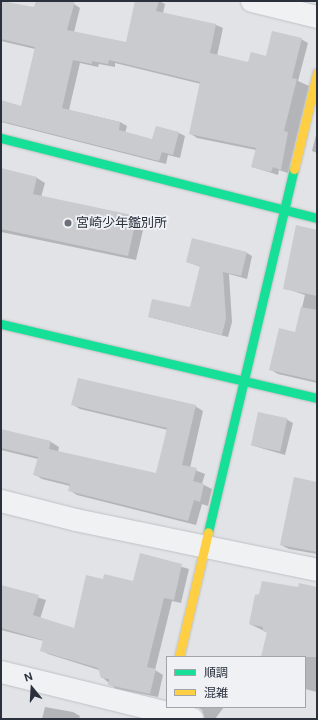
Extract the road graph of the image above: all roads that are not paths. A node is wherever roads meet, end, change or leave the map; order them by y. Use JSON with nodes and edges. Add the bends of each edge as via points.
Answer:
{"nodes":[{"id":1,"x":252,"y":1,"type":"edge"},
{"id":2,"x":317,"y":17,"type":"edge"},
{"id":3,"x":317,"y":73,"type":"edge"},
{"id":4,"x":1,"y":138,"type":"edge"},
{"id":5,"x":287,"y":208,"type":"junction"},
{"id":6,"x":317,"y":218,"type":"edge"},
{"id":7,"x":1,"y":324,"type":"edge"},
{"id":8,"x":246,"y":381,"type":"junction"},
{"id":9,"x":317,"y":398,"type":"edge"},
{"id":10,"x":1,"y":501,"type":"edge"},
{"id":11,"x":205,"y":548,"type":"junction"},
{"id":12,"x":317,"y":570,"type":"edge"},
{"id":13,"x":179,"y":656,"type":"edge"},
{"id":14,"x":1,"y":672,"type":"edge"},
{"id":15,"x":166,"y":713,"type":"edge"},
{"id":16,"x":192,"y":719,"type":"edge"}],
"edges":[{"from":1,"to":2,"type":"street"},
{"from":3,"to":5,"type":"street"},
{"from":4,"to":5,"type":"street"},
{"from":5,"to":6,"type":"street"},
{"from":5,"to":8,"type":"street"},
{"from":7,"to":8,"type":"street"},
{"from":8,"to":9,"type":"street"},
{"from":8,"to":11,"type":"street"},
{"from":10,"to":11,"type":"street"},
{"from":11,"to":12,"type":"street"},
{"from":11,"to":13,"type":"street"},
{"from":14,"to":15,"type":"street"},
{"from":15,"to":16,"type":"street"}]}
